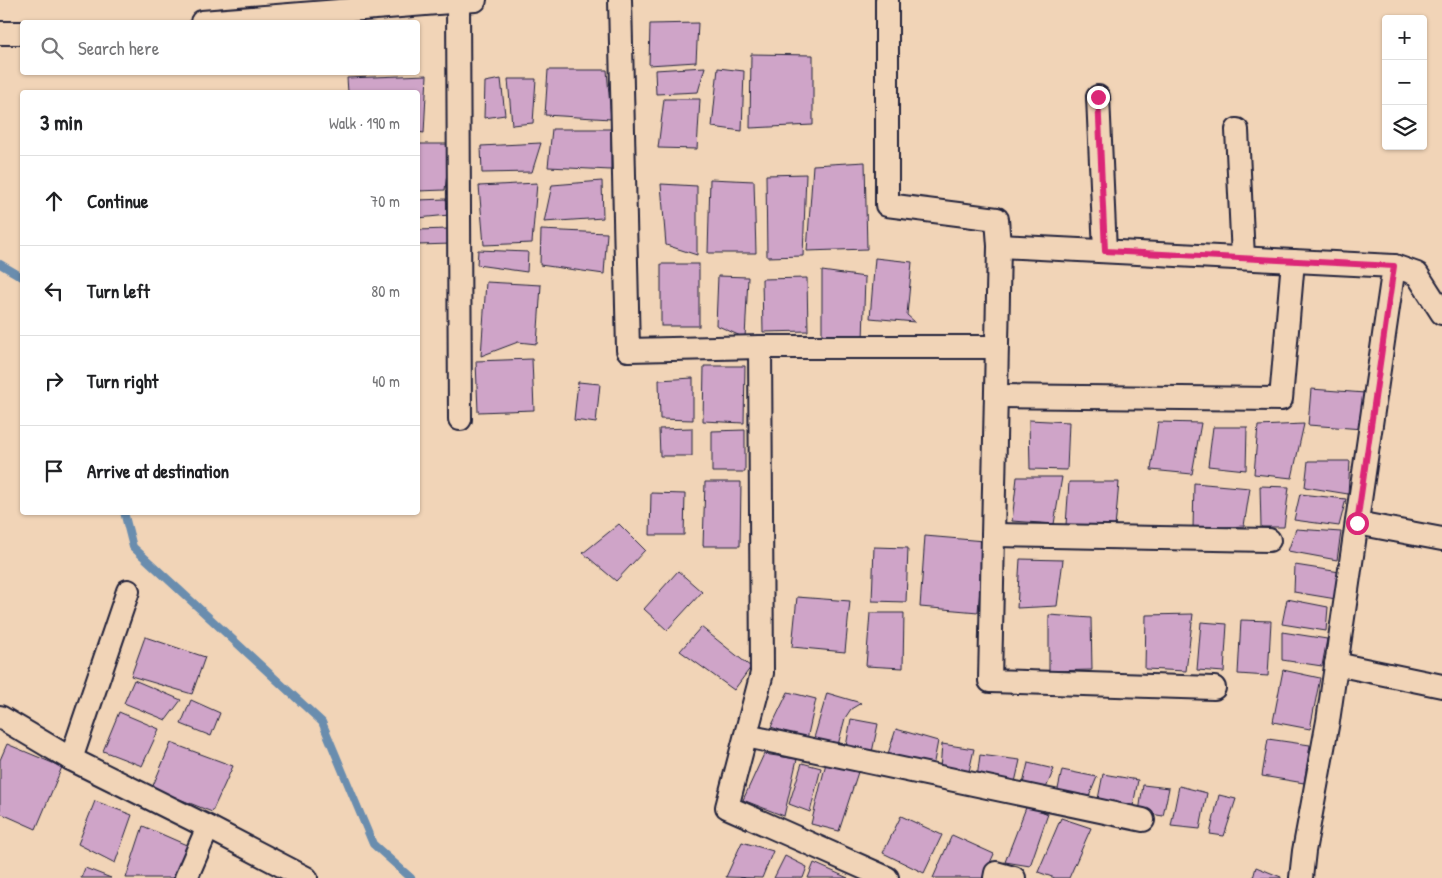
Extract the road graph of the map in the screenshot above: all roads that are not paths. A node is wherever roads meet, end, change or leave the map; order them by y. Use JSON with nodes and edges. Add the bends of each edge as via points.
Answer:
{"nodes":[{"id":1,"x":620,"y":0,"type":"edge"},
{"id":2,"x":887,"y":0,"type":"edge"},
{"id":3,"x":466,"y":1,"type":"edge"},
{"id":4,"x":227,"y":20,"type":"edge"},
{"id":5,"x":0,"y":33,"type":"edge"},
{"id":6,"x":20,"y":33,"type":"edge"},
{"id":7,"x":1098,"y":97,"type":"dead end"},
{"id":8,"x":1237,"y":130,"type":"dead end"},
{"id":9,"x":999,"y":246,"type":"junction"},
{"id":10,"x":1105,"y":251,"type":"junction"},
{"id":11,"x":1243,"y":258,"type":"junction"},
{"id":12,"x":1293,"y":261,"type":"junction"},
{"id":13,"x":1394,"y":266,"type":"junction"},
{"id":14,"x":1442,"y":314,"type":"edge"},
{"id":15,"x":760,"y":347,"type":"junction"},
{"id":16,"x":996,"y":347,"type":"junction"},
{"id":17,"x":996,"y":396,"type":"junction"},
{"id":18,"x":460,"y":419,"type":"dead end"},
{"id":19,"x":1357,"y":523,"type":"junction"},
{"id":20,"x":993,"y":535,"type":"junction"},
{"id":21,"x":1442,"y":539,"type":"edge"},
{"id":22,"x":1269,"y":540,"type":"dead end"},
{"id":23,"x":128,"y":591,"type":"dead end"},
{"id":24,"x":1336,"y":664,"type":"junction"},
{"id":25,"x":1442,"y":686,"type":"edge"},
{"id":26,"x":1214,"y":688,"type":"dead end"},
{"id":27,"x":0,"y":717,"type":"edge"},
{"id":28,"x":746,"y":736,"type":"junction"},
{"id":29,"x":71,"y":759,"type":"junction"},
{"id":30,"x":1143,"y":820,"type":"dead end"},
{"id":31,"x":208,"y":827,"type":"junction"},
{"id":32,"x":186,"y":878,"type":"edge"},
{"id":33,"x":306,"y":878,"type":"edge"},
{"id":34,"x":887,"y":878,"type":"edge"},
{"id":35,"x":995,"y":878,"type":"edge"},
{"id":36,"x":1014,"y":878,"type":"edge"},
{"id":37,"x":1301,"y":878,"type":"edge"}],
"edges":[{"from":1,"to":15,"type":"street","via":[[628,350]]},
{"from":2,"to":9,"type":"street","via":[[887,206],[997,219]]},
{"from":3,"to":4,"type":"street"},
{"from":3,"to":18,"type":"street"},
{"from":5,"to":6,"type":"street"},
{"from":7,"to":10,"type":"street"},
{"from":8,"to":11,"type":"street"},
{"from":9,"to":10,"type":"street"},
{"from":9,"to":16,"type":"street"},
{"from":10,"to":11,"type":"street"},
{"from":11,"to":12,"type":"street"},
{"from":12,"to":13,"type":"street"},
{"from":12,"to":17,"type":"street","via":[[1281,399]]},
{"from":13,"to":14,"type":"street","via":[[1417,274]]},
{"from":13,"to":19,"type":"street"},
{"from":15,"to":16,"type":"street"},
{"from":15,"to":28,"type":"street","via":[[762,673]]},
{"from":16,"to":17,"type":"street"},
{"from":17,"to":20,"type":"street"},
{"from":19,"to":21,"type":"street"},
{"from":19,"to":24,"type":"street"},
{"from":20,"to":22,"type":"street"},
{"from":20,"to":26,"type":"street","via":[[990,681]]},
{"from":23,"to":29,"type":"street"},
{"from":24,"to":25,"type":"street"},
{"from":24,"to":37,"type":"street"},
{"from":27,"to":29,"type":"street"},
{"from":28,"to":30,"type":"street"},
{"from":28,"to":34,"type":"street","via":[[727,807]]},
{"from":29,"to":31,"type":"street"},
{"from":31,"to":32,"type":"street"},
{"from":31,"to":33,"type":"street"},
{"from":35,"to":36,"type":"street","via":[[996,873]]}]}
